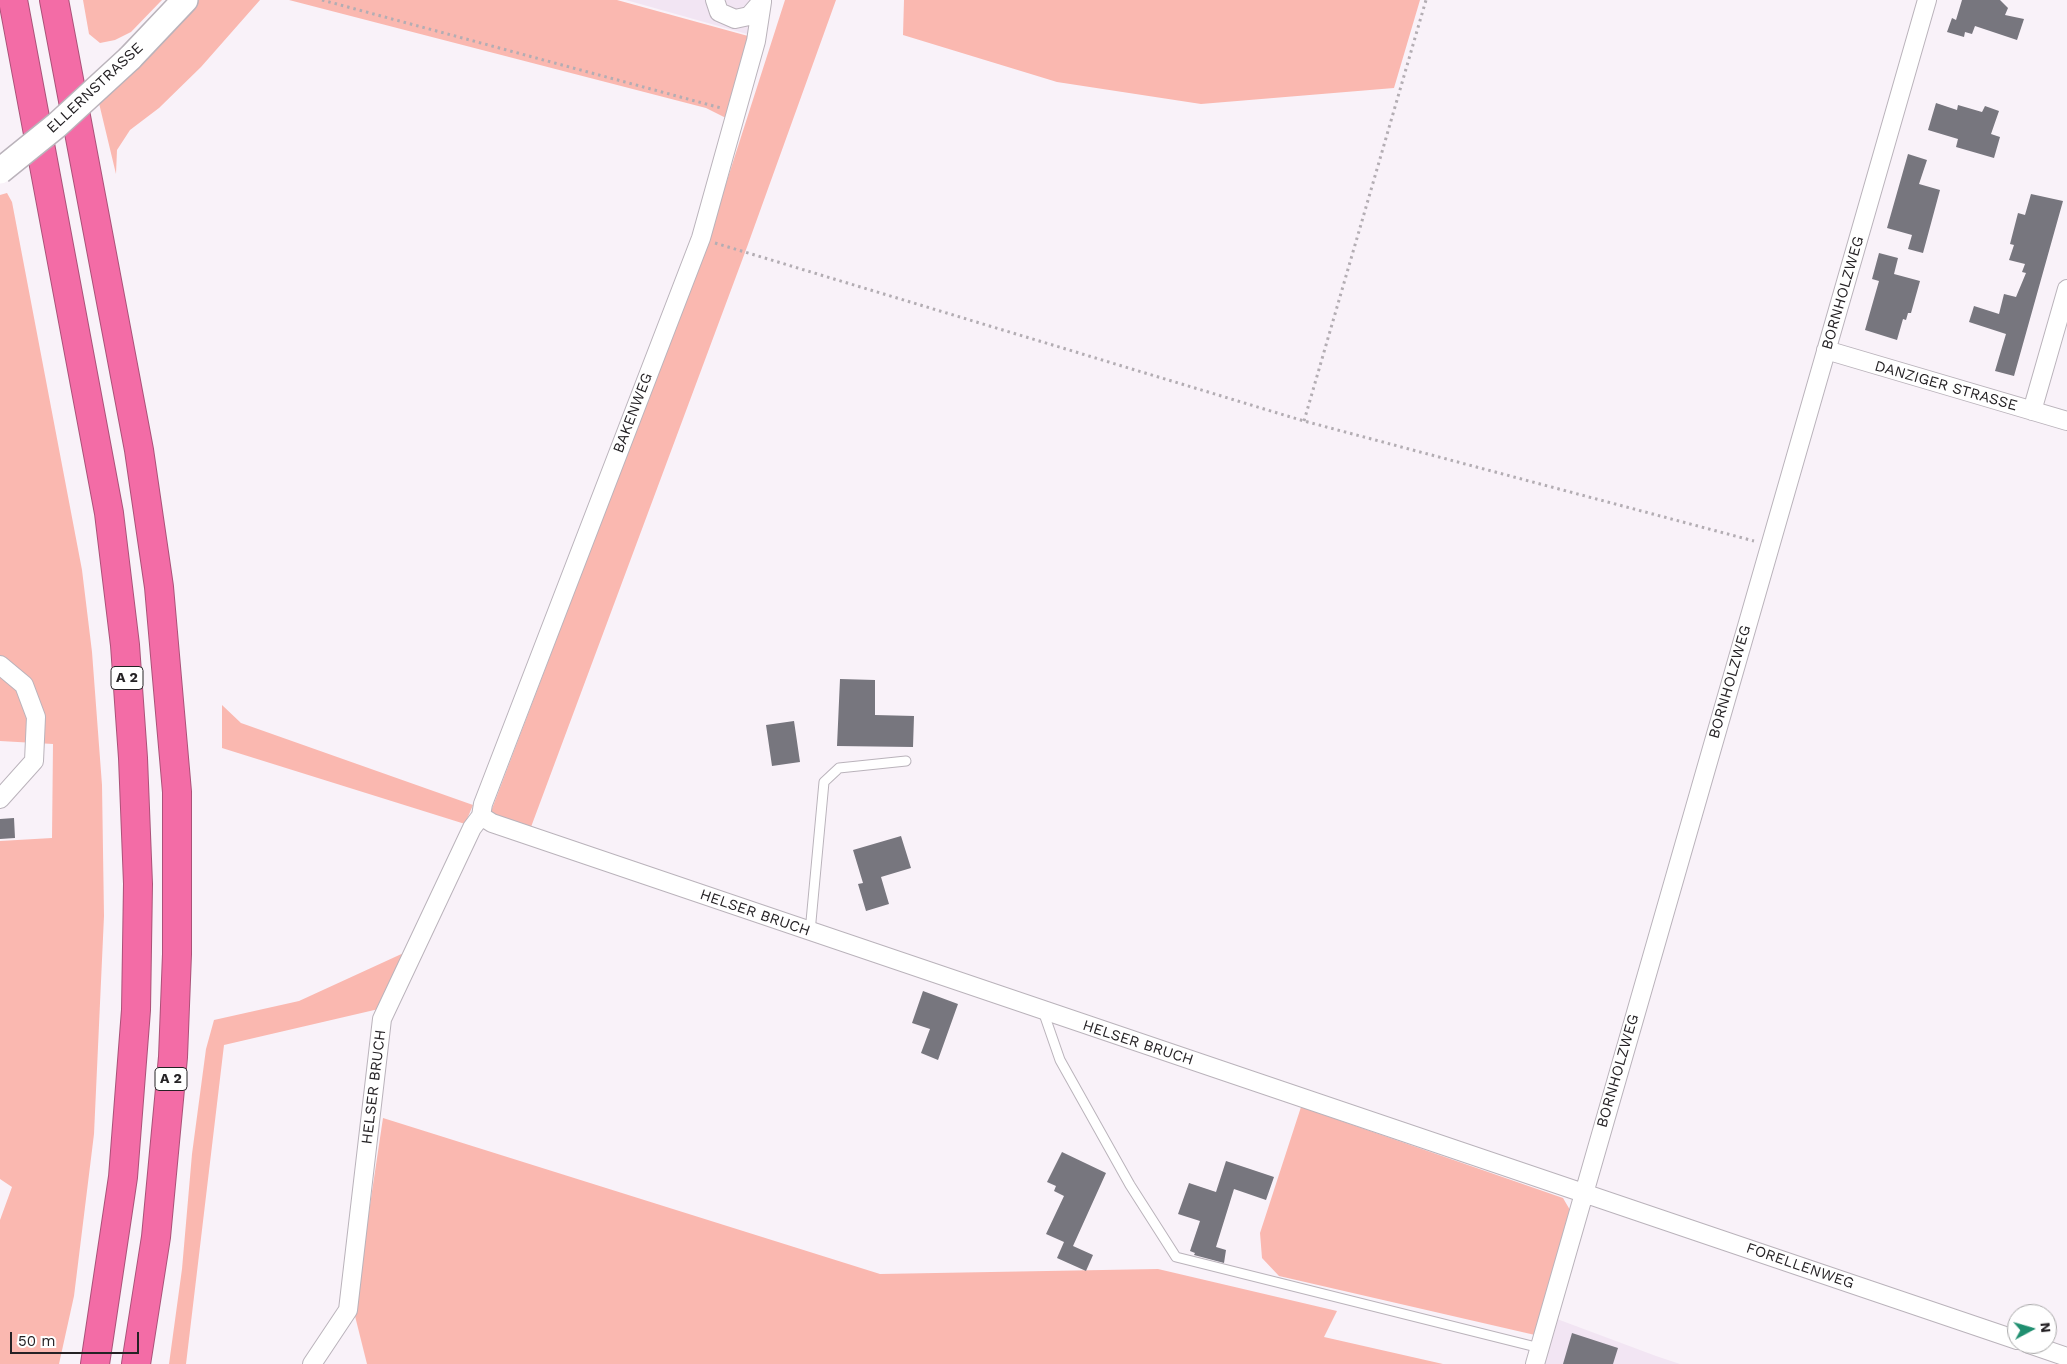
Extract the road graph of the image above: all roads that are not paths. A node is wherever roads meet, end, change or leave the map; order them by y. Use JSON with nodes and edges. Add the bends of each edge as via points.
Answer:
{"nodes":[{"id":1,"x":13,"y":0,"type":"edge"},
{"id":2,"x":54,"y":0,"type":"edge"},
{"id":3,"x":185,"y":0,"type":"edge"},
{"id":4,"x":715,"y":0,"type":"edge"},
{"id":5,"x":1928,"y":0,"type":"edge"},
{"id":6,"x":762,"y":1,"type":"edge"},
{"id":7,"x":0,"y":171,"type":"edge"},
{"id":8,"x":2067,"y":289,"type":"edge"},
{"id":9,"x":1826,"y":350,"type":"junction"},
{"id":10,"x":2032,"y":410,"type":"junction"},
{"id":11,"x":2067,"y":421,"type":"edge"},
{"id":12,"x":0,"y":665,"type":"edge"},
{"id":13,"x":906,"y":761,"type":"dead end"},
{"id":14,"x":0,"y":799,"type":"edge"},
{"id":15,"x":481,"y":816,"type":"junction"},
{"id":16,"x":810,"y":932,"type":"junction"},
{"id":17,"x":1043,"y":1011,"type":"junction"},
{"id":18,"x":1584,"y":1192,"type":"junction"},
{"id":19,"x":2007,"y":1337,"type":"edge"},
{"id":20,"x":1537,"y":1356,"type":"edge"},
{"id":21,"x":95,"y":1364,"type":"edge"},
{"id":22,"x":136,"y":1364,"type":"edge"},
{"id":23,"x":312,"y":1364,"type":"edge"}],
"edges":[{"from":1,"to":21,"type":"highway","number":"A 2","via":[[109,513],[125,645],[133,758],[138,884],[136,1010],[123,1177]]},
{"from":2,"to":22,"type":"highway","number":"A 2","via":[[140,450],[159,587],[176,782],[177,954],[173,1057],[156,1237]]},
{"from":3,"to":7,"type":"street","name":"ELLERNSTRASSE","bridge":true,"via":[[130,58],[57,125]]},
{"from":4,"to":6,"type":"street","name":"BAKENWEG","via":[[719,12],[735,19],[749,16]]},
{"from":5,"to":9,"type":"street","name":"BORNHOLZWEG"},
{"from":6,"to":15,"type":"street","name":"BAKENWEG","via":[[756,41],[702,238]]},
{"from":8,"to":10,"type":"street"},
{"from":9,"to":10,"type":"street","name":"DANZIGER STRASSE"},
{"from":9,"to":18,"type":"street","name":"BORNHOLZWEG"},
{"from":10,"to":11,"type":"street","name":"DANZIGER STRASSE"},
{"from":12,"to":14,"type":"street","via":[[24,685],[36,717],[34,761]]},
{"from":13,"to":16,"type":"lane","via":[[839,768],[824,782]]},
{"from":15,"to":16,"type":"street","name":"HELSER BRUCH","via":[[492,823]]},
{"from":15,"to":23,"type":"street","name":"HELSER BRUCH","via":[[472,828],[382,1019],[348,1310]]},
{"from":16,"to":17,"type":"street","name":"HELSER BRUCH"},
{"from":17,"to":18,"type":"street","name":"HELSER BRUCH"},
{"from":17,"to":20,"type":"lane","via":[[1060,1060],[1130,1186],[1176,1257]]},
{"from":18,"to":19,"type":"street","name":"FORELLENWEG"},
{"from":18,"to":20,"type":"street","name":"BORNHOLZWEG"}]}
